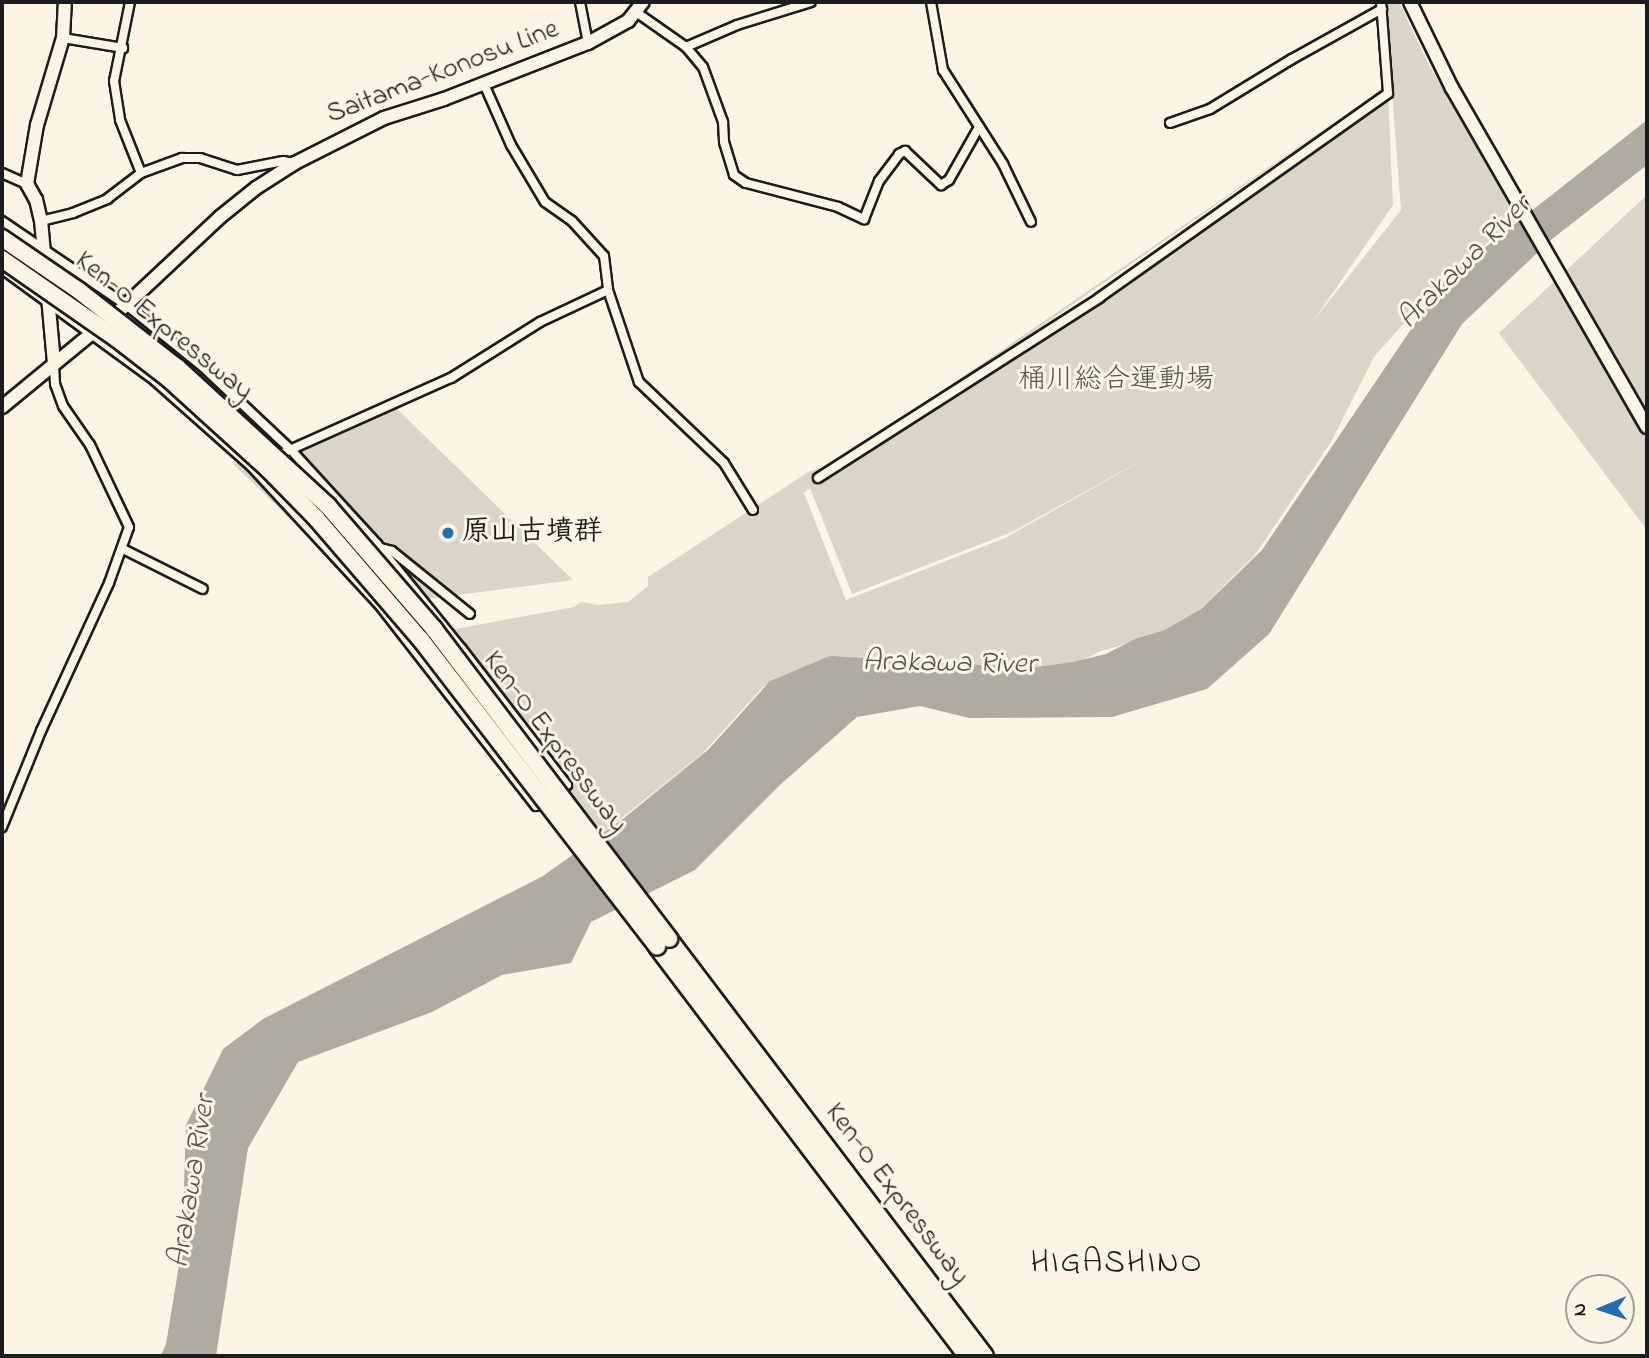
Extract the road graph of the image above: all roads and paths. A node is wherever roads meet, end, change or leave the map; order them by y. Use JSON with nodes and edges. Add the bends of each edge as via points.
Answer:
{"nodes":[{"id":1,"x":65,"y":2,"type":"edge"},
{"id":2,"x":130,"y":2,"type":"edge"},
{"id":3,"x":580,"y":2,"type":"edge"},
{"id":4,"x":811,"y":2,"type":"edge"},
{"id":5,"x":931,"y":2,"type":"edge"},
{"id":6,"x":1382,"y":5,"type":"edge"},
{"id":7,"x":1412,"y":6,"type":"edge"},
{"id":8,"x":639,"y":7,"type":"edge"},
{"id":9,"x":63,"y":38,"type":"junction"},
{"id":10,"x":587,"y":43,"type":"junction"},
{"id":11,"x":686,"y":47,"type":"junction"},
{"id":12,"x":123,"y":48,"type":"junction"},
{"id":13,"x":484,"y":84,"type":"junction"},
{"id":14,"x":1170,"y":124,"type":"dead end"},
{"id":15,"x":979,"y":127,"type":"junction"},
{"id":16,"x":295,"y":163,"type":"junction"},
{"id":17,"x":2,"y":173,"type":"edge"},
{"id":18,"x":141,"y":173,"type":"junction"},
{"id":19,"x":27,"y":184,"type":"junction"},
{"id":20,"x":2,"y":221,"type":"edge"},
{"id":21,"x":41,"y":221,"type":"junction"},
{"id":22,"x":1031,"y":222,"type":"dead end"},
{"id":23,"x":2,"y":238,"type":"edge"},
{"id":24,"x":45,"y":249,"type":"junction"},
{"id":25,"x":2,"y":259,"type":"edge"},
{"id":26,"x":2,"y":269,"type":"edge"},
{"id":27,"x":608,"y":290,"type":"junction"},
{"id":28,"x":48,"y":301,"type":"junction"},
{"id":29,"x":126,"y":305,"type":"junction"},
{"id":30,"x":90,"y":332,"type":"junction"},
{"id":31,"x":54,"y":363,"type":"junction"},
{"id":32,"x":2,"y":407,"type":"edge"},
{"id":33,"x":1647,"y":427,"type":"edge"},
{"id":34,"x":291,"y":450,"type":"junction"},
{"id":35,"x":251,"y":466,"type":"junction"},
{"id":36,"x":818,"y":478,"type":"dead end"},
{"id":37,"x":753,"y":510,"type":"dead end"},
{"id":38,"x":381,"y":548,"type":"junction"},
{"id":39,"x":123,"y":549,"type":"junction"},
{"id":40,"x":203,"y":589,"type":"dead end"},
{"id":41,"x":470,"y":614,"type":"dead end"},
{"id":42,"x":487,"y":682,"type":"junction"},
{"id":43,"x":458,"y":709,"type":"junction"},
{"id":44,"x":2,"y":827,"type":"edge"},
{"id":45,"x":967,"y":1356,"type":"edge"},
{"id":46,"x":985,"y":1356,"type":"edge"}],
"edges":[{"from":1,"to":9,"type":"main road"},
{"from":2,"to":12,"type":"street"},
{"from":3,"to":10,"type":"street"},
{"from":4,"to":11,"type":"street"},
{"from":5,"to":15,"type":"street","via":[[943,70]]},
{"from":6,"to":14,"type":"street","via":[[1210,108]]},
{"from":6,"to":36,"type":"street","via":[[1388,93],[1099,298]]},
{"from":7,"to":33,"type":"main road","via":[[1452,88]]},
{"from":8,"to":10,"type":"main road","name":"Saitama-Konosu Line","via":[[616,30]]},
{"from":8,"to":11,"type":"street"},
{"from":9,"to":12,"type":"street"},
{"from":9,"to":19,"type":"main road","via":[[37,125]]},
{"from":10,"to":13,"type":"main road","name":"Saitama-Konosu Line"},
{"from":11,"to":15,"type":"street","via":[[704,66],[734,175],[864,219],[880,181],[899,154],[905,151],[941,185],[949,180]]},
{"from":12,"to":18,"type":"street","via":[[114,81],[120,120]]},
{"from":13,"to":16,"type":"main road","name":"Saitama-Konosu Line","via":[[384,118]]},
{"from":13,"to":27,"type":"street","via":[[511,145],[545,202],[572,221],[604,256]]},
{"from":15,"to":22,"type":"street"},
{"from":16,"to":18,"type":"street","via":[[237,170],[200,158],[182,158]]},
{"from":16,"to":29,"type":"main road","name":"Saitama-Konosu Line","via":[[220,217]]},
{"from":17,"to":19,"type":"street"},
{"from":18,"to":21,"type":"street","via":[[107,199]]},
{"from":19,"to":21,"type":"main road"},
{"from":20,"to":24,"type":"street"},
{"from":21,"to":24,"type":"main road"},
{"from":23,"to":46,"type":"highway","name":"Ken-O Expressway","bridge":true,"via":[[178,368],[282,461],[374,557],[434,629]]},
{"from":24,"to":28,"type":"main road"},
{"from":24,"to":29,"type":"street"},
{"from":25,"to":45,"type":"highway","name":"Ken-O Expressway","bridge":true,"via":[[170,380],[269,470],[352,558],[447,673]]},
{"from":26,"to":28,"type":"street"},
{"from":27,"to":34,"type":"street","via":[[540,322],[451,378]]},
{"from":27,"to":37,"type":"street","via":[[639,382],[724,464]]},
{"from":28,"to":30,"type":"street"},
{"from":28,"to":31,"type":"main road"},
{"from":29,"to":30,"type":"main road","name":"Saitama-Konosu Line"},
{"from":29,"to":34,"type":"street","via":[[204,367]]},
{"from":30,"to":31,"type":"main road","name":"Saitama-Konosu Line"},
{"from":30,"to":35,"type":"street","via":[[154,380]]},
{"from":31,"to":32,"type":"main road","name":"Saitama-Konosu Line"},
{"from":31,"to":39,"type":"street","via":[[62,406],[90,445],[126,517],[129,527]]},
{"from":34,"to":35,"type":"street"},
{"from":34,"to":38,"type":"street"},
{"from":35,"to":43,"type":"street","via":[[381,607]]},
{"from":38,"to":41,"type":"street","via":[[392,551]]},
{"from":38,"to":42,"type":"street"},
{"from":39,"to":40,"type":"street"},
{"from":39,"to":44,"type":"street"},
{"from":42,"to":43,"type":"street"},
{"from":42,"to":43,"type":"street","via":[[567,785],[536,806]]}]}
